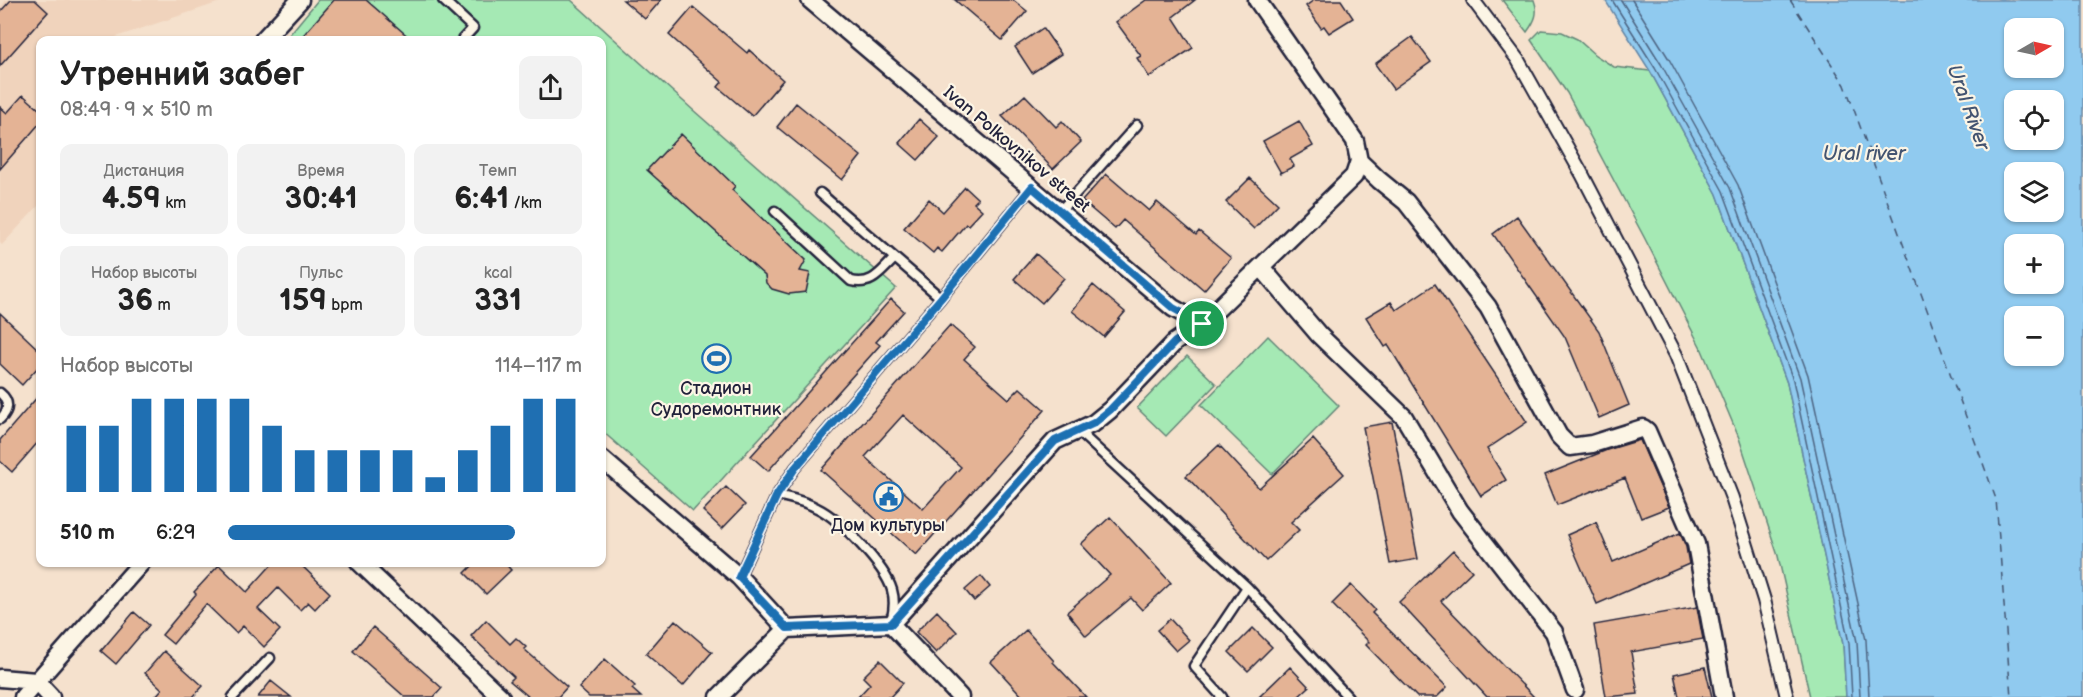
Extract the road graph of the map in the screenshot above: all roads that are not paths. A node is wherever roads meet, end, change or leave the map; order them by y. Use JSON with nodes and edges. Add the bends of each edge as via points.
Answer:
{"nodes":[{"id":1,"x":300,"y":0,"type":"edge"},
{"id":2,"x":443,"y":0,"type":"edge"},
{"id":3,"x":810,"y":0,"type":"edge"},
{"id":4,"x":1257,"y":0,"type":"edge"},
{"id":5,"x":1473,"y":0,"type":"edge"},
{"id":6,"x":267,"y":36,"type":"edge"},
{"id":7,"x":466,"y":36,"type":"edge"},
{"id":8,"x":1137,"y":125,"type":"dead end"},
{"id":9,"x":1359,"y":161,"type":"junction"},
{"id":10,"x":1032,"y":187,"type":"junction"},
{"id":11,"x":820,"y":193,"type":"dead end"},
{"id":12,"x":775,"y":211,"type":"dead end"},
{"id":13,"x":1060,"y":211,"type":"junction"},
{"id":14,"x":895,"y":258,"type":"junction"},
{"id":15,"x":1261,"y":267,"type":"junction"},
{"id":16,"x":941,"y":298,"type":"junction"},
{"id":17,"x":1202,"y":324,"type":"junction"},
{"id":18,"x":0,"y":393,"type":"edge"},
{"id":19,"x":0,"y":419,"type":"edge"},
{"id":20,"x":1078,"y":431,"type":"junction"},
{"id":21,"x":606,"y":462,"type":"edge"},
{"id":22,"x":777,"y":495,"type":"junction"},
{"id":23,"x":138,"y":567,"type":"edge"},
{"id":24,"x":364,"y":567,"type":"edge"},
{"id":25,"x":739,"y":577,"type":"junction"},
{"id":26,"x":1247,"y":587,"type":"junction"},
{"id":27,"x":891,"y":624,"type":"junction"},
{"id":28,"x":787,"y":628,"type":"junction"},
{"id":29,"x":270,"y":658,"type":"dead end"},
{"id":30,"x":0,"y":678,"type":"edge"},
{"id":31,"x":36,"y":681,"type":"junction"},
{"id":32,"x":1575,"y":690,"type":"dead end"},
{"id":33,"x":1344,"y":696,"type":"edge"},
{"id":34,"x":23,"y":697,"type":"edge"},
{"id":35,"x":51,"y":697,"type":"edge"},
{"id":36,"x":233,"y":697,"type":"edge"},
{"id":37,"x":501,"y":697,"type":"edge"},
{"id":38,"x":719,"y":697,"type":"edge"},
{"id":39,"x":960,"y":697,"type":"edge"},
{"id":40,"x":1222,"y":697,"type":"edge"},
{"id":41,"x":1724,"y":697,"type":"edge"},
{"id":42,"x":1787,"y":697,"type":"edge"}],
"edges":[{"from":1,"to":6,"type":"street"},
{"from":2,"to":7,"type":"lane","via":[[473,28]]},
{"from":3,"to":10,"type":"street","name":"Ivan Polkovnikov street"},
{"from":4,"to":9,"type":"street","via":[[1355,141]]},
{"from":5,"to":42,"type":"street","via":[[1518,60],[1676,355],[1731,498],[1764,600]]},
{"from":8,"to":13,"type":"lane"},
{"from":9,"to":15,"type":"street","via":[[1354,176]]},
{"from":9,"to":41,"type":"street","via":[[1406,202],[1488,307],[1559,436],[1570,447],[1644,428],[1647,431],[1696,544]]},
{"from":10,"to":13,"type":"street","name":"Ivan Polkovnikov street"},
{"from":10,"to":16,"type":"lane"},
{"from":11,"to":14,"type":"lane"},
{"from":12,"to":14,"type":"lane","via":[[851,280],[872,280]]},
{"from":13,"to":17,"type":"street","name":"Ivan Polkovnikov street","via":[[1173,308]]},
{"from":14,"to":16,"type":"lane"},
{"from":15,"to":17,"type":"street"},
{"from":15,"to":32,"type":"street","via":[[1320,335],[1404,417],[1460,511],[1554,632]]},
{"from":16,"to":22,"type":"lane","via":[[795,468]]},
{"from":17,"to":20,"type":"street","via":[[1175,342],[1110,410]]},
{"from":18,"to":19,"type":"lane","via":[[7,405]]},
{"from":20,"to":26,"type":"lane"},
{"from":20,"to":27,"type":"street","via":[[1055,441]]},
{"from":21,"to":25,"type":"street"},
{"from":22,"to":25,"type":"lane"},
{"from":22,"to":27,"type":"lane","via":[[818,508],[850,533],[892,589]]},
{"from":23,"to":31,"type":"street"},
{"from":24,"to":37,"type":"street"},
{"from":25,"to":28,"type":"street"},
{"from":26,"to":33,"type":"lane"},
{"from":26,"to":40,"type":"lane","via":[[1194,666]]},
{"from":27,"to":28,"type":"street"},
{"from":27,"to":39,"type":"street"},
{"from":28,"to":38,"type":"street"},
{"from":29,"to":36,"type":"lane"},
{"from":30,"to":31,"type":"street"},
{"from":31,"to":34,"type":"street"},
{"from":31,"to":35,"type":"street"}]}
